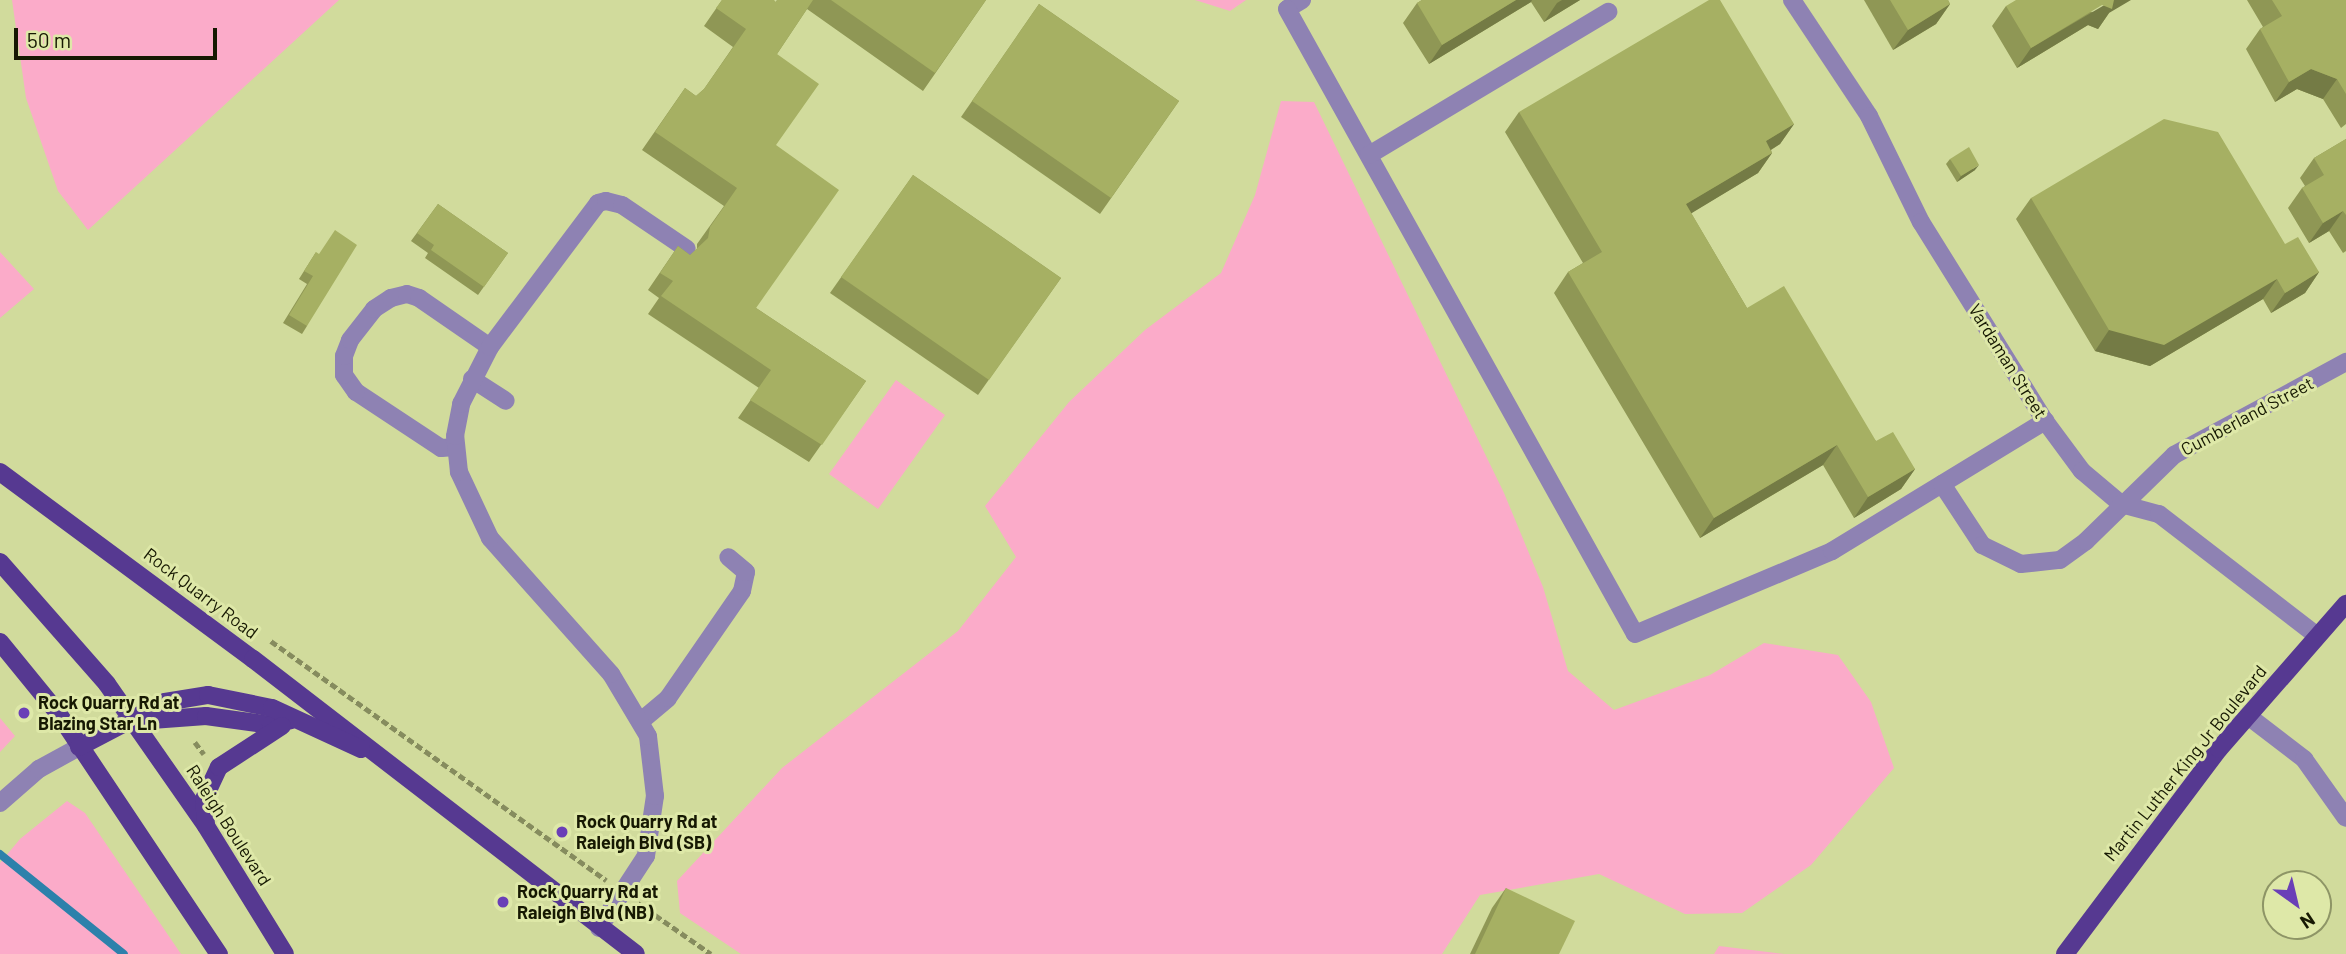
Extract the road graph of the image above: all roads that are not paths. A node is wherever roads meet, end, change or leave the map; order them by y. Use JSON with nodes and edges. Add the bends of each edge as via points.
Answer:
{"nodes":[{"id":1,"x":1302,"y":0,"type":"edge"},
{"id":2,"x":1792,"y":0,"type":"edge"},
{"id":3,"x":1608,"y":12,"type":"dead end"},
{"id":4,"x":1368,"y":155,"type":"junction"},
{"id":5,"x":687,"y":249,"type":"edge"},
{"id":6,"x":490,"y":347,"type":"junction"},
{"id":7,"x":2346,"y":362,"type":"edge"},
{"id":8,"x":472,"y":379,"type":"junction"},
{"id":9,"x":506,"y":401,"type":"dead end"},
{"id":10,"x":2045,"y":421,"type":"junction"},
{"id":11,"x":456,"y":447,"type":"junction"},
{"id":12,"x":0,"y":472,"type":"edge"},
{"id":13,"x":1942,"y":484,"type":"junction"},
{"id":14,"x":2121,"y":504,"type":"junction"},
{"id":15,"x":728,"y":557,"type":"dead end"},
{"id":16,"x":0,"y":562,"type":"edge"},
{"id":17,"x":2346,"y":604,"type":"edge"},
{"id":18,"x":2316,"y":635,"type":"junction"},
{"id":19,"x":0,"y":642,"type":"edge"},
{"id":20,"x":2248,"y":716,"type":"junction"},
{"id":21,"x":291,"y":720,"type":"junction"},
{"id":22,"x":641,"y":721,"type":"junction"},
{"id":23,"x":135,"y":722,"type":"junction"},
{"id":24,"x":79,"y":747,"type":"junction"},
{"id":25,"x":372,"y":753,"type":"junction"},
{"id":26,"x":0,"y":803,"type":"edge"},
{"id":27,"x":2346,"y":818,"type":"edge"},
{"id":28,"x":206,"y":826,"type":"junction"},
{"id":29,"x":599,"y":928,"type":"junction"},
{"id":30,"x":219,"y":954,"type":"edge"},
{"id":31,"x":285,"y":954,"type":"edge"},
{"id":32,"x":636,"y":954,"type":"edge"},
{"id":33,"x":2065,"y":954,"type":"edge"}],
"edges":[{"from":1,"to":4,"type":"street","via":[[1287,9]]},
{"from":2,"to":10,"type":"street","name":"Vardaman Street","via":[[1869,116],[1921,222]]},
{"from":3,"to":4,"type":"street"},
{"from":4,"to":13,"type":"street","via":[[1635,634],[1832,551]]},
{"from":5,"to":6,"type":"street","via":[[622,205],[598,204]]},
{"from":6,"to":8,"type":"street"},
{"from":6,"to":11,"type":"street","via":[[407,294],[374,309],[350,340],[344,356],[344,375],[356,392],[441,448]]},
{"from":7,"to":14,"type":"street","name":"Cumberland Street","via":[[2174,455]]},
{"from":8,"to":9,"type":"street"},
{"from":8,"to":11,"type":"street","via":[[461,404]]},
{"from":10,"to":13,"type":"street"},
{"from":10,"to":14,"type":"street","name":"Vardaman Street","via":[[2082,471]]},
{"from":11,"to":22,"type":"street","via":[[459,472],[490,538],[611,674]]},
{"from":12,"to":25,"type":"main road","name":"Rock Quarry Road"},
{"from":13,"to":14,"type":"street","name":"Cumberland Street","via":[[1982,545],[2021,564],[2060,560],[2086,541]]},
{"from":14,"to":18,"type":"street","name":"Vardaman Street","via":[[2159,514]]},
{"from":15,"to":22,"type":"street","via":[[746,572],[742,590],[668,698]]},
{"from":16,"to":23,"type":"main road"},
{"from":17,"to":18,"type":"main road","name":"Martin Luther King Jr Boulevard"},
{"from":18,"to":20,"type":"main road","name":"Martin Luther King Jr Boulevard"},
{"from":19,"to":24,"type":"main road","via":[[50,701]]},
{"from":20,"to":27,"type":"street","via":[[2304,759]]},
{"from":20,"to":33,"type":"main road","name":"Martin Luther King Jr Boulevard"},
{"from":21,"to":23,"type":"main road","name":"Rock Quarry Road","via":[[271,725],[206,716]]},
{"from":21,"to":25,"type":"main road","name":"Rock Quarry Road"},
{"from":21,"to":28,"type":"main road","via":[[219,767],[204,799]]},
{"from":22,"to":29,"type":"street","via":[[654,764],[653,826],[646,856]]},
{"from":23,"to":24,"type":"main road","name":"Rock Quarry Road"},
{"from":23,"to":28,"type":"main road","name":"Raleigh Boulevard"},
{"from":24,"to":26,"type":"street","via":[[39,769]]},
{"from":24,"to":30,"type":"main road"},
{"from":25,"to":29,"type":"main road","name":"Rock Quarry Road"},
{"from":28,"to":31,"type":"main road","name":"Raleigh Boulevard"},
{"from":29,"to":32,"type":"main road","name":"Rock Quarry Road"}]}
